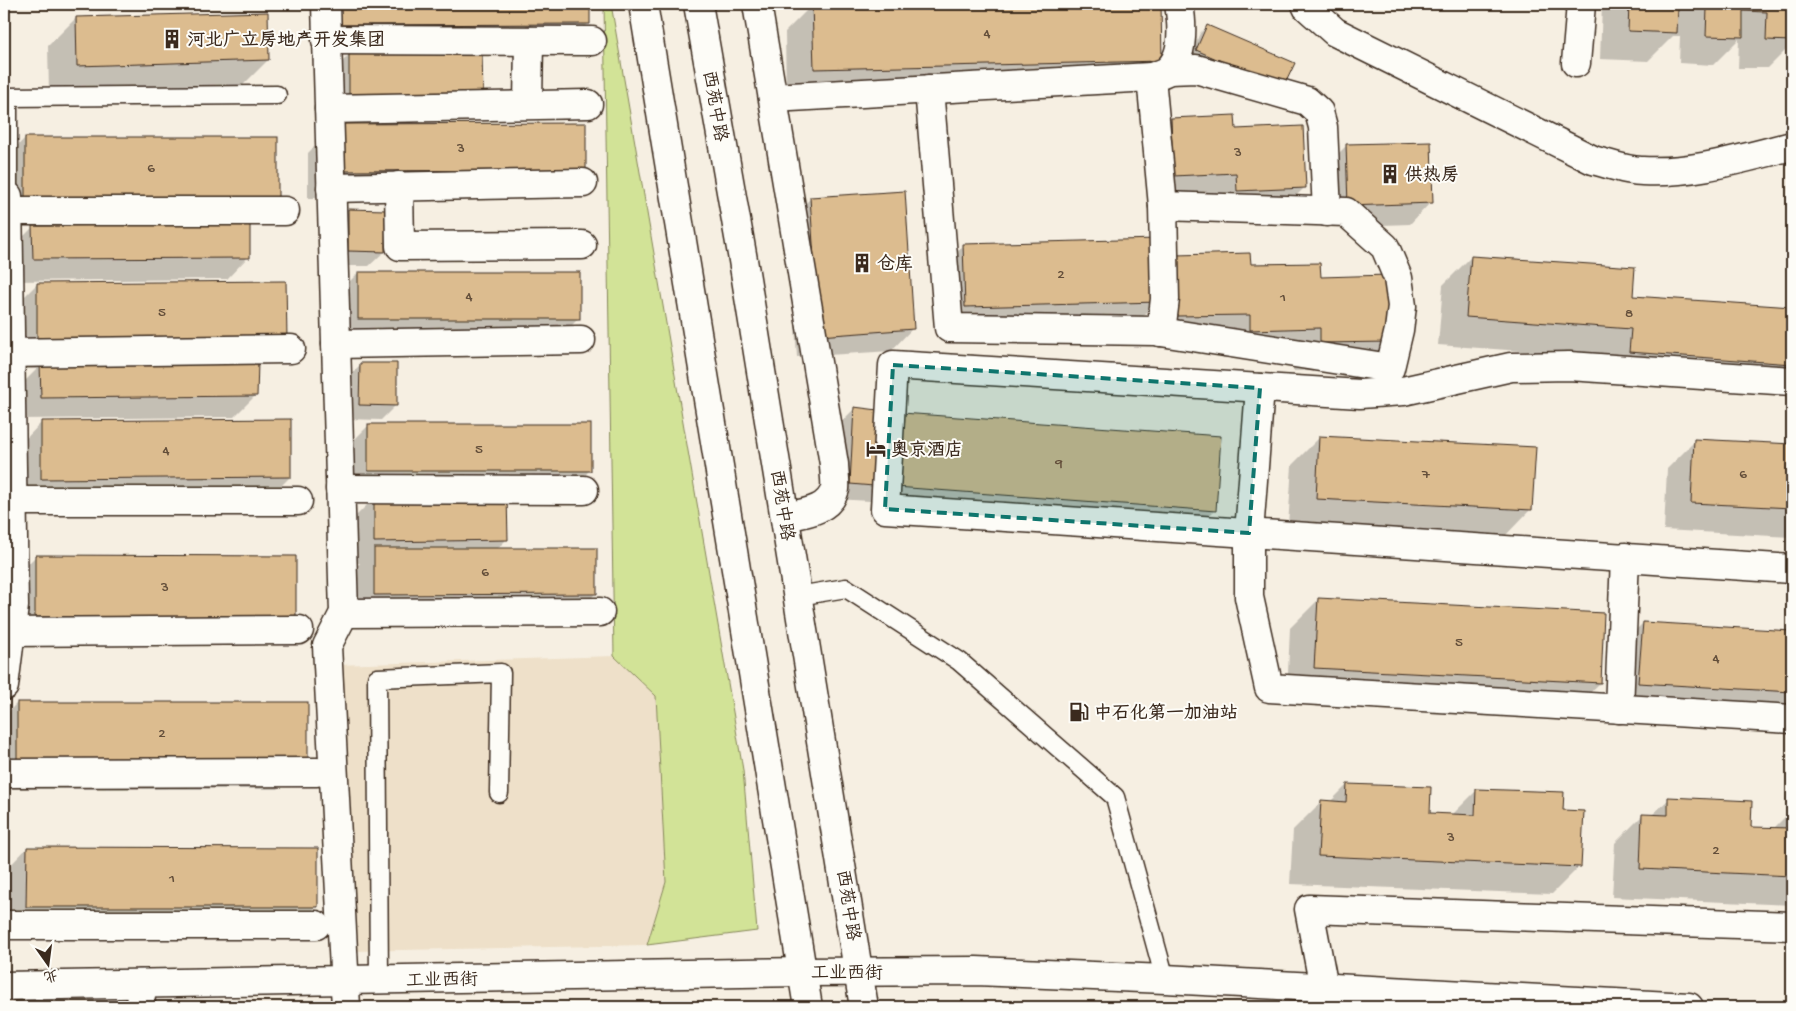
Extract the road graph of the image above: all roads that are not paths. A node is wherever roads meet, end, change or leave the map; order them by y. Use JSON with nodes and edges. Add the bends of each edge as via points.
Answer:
{"nodes":[{"id":1,"x":326,"y":4,"type":"edge"},
{"id":2,"x":642,"y":4,"type":"edge"},
{"id":3,"x":698,"y":4,"type":"edge"},
{"id":4,"x":757,"y":4,"type":"edge"},
{"id":5,"x":1179,"y":4,"type":"edge"},
{"id":6,"x":1306,"y":4,"type":"edge"},
{"id":7,"x":1581,"y":4,"type":"edge"},
{"id":8,"x":326,"y":40,"type":"junction"},
{"id":9,"x":529,"y":41,"type":"junction"},
{"id":10,"x":592,"y":41,"type":"dead end"},
{"id":11,"x":1576,"y":63,"type":"dead end"},
{"id":12,"x":1160,"y":74,"type":"junction"},
{"id":13,"x":929,"y":89,"type":"junction"},
{"id":14,"x":277,"y":96,"type":"dead end"},
{"id":15,"x":6,"y":98,"type":"edge"},
{"id":16,"x":772,"y":98,"type":"junction"},
{"id":17,"x":528,"y":104,"type":"junction"},
{"id":18,"x":588,"y":104,"type":"dead end"},
{"id":19,"x":329,"y":109,"type":"junction"},
{"id":20,"x":1792,"y":146,"type":"edge"},
{"id":21,"x":582,"y":183,"type":"dead end"},
{"id":22,"x":398,"y":186,"type":"junction"},
{"id":23,"x":331,"y":188,"type":"junction"},
{"id":24,"x":7,"y":206,"type":"edge"},
{"id":25,"x":1163,"y":206,"type":"junction"},
{"id":26,"x":285,"y":211,"type":"dead end"},
{"id":27,"x":1327,"y":212,"type":"junction"},
{"id":28,"x":582,"y":244,"type":"dead end"},
{"id":29,"x":1161,"y":332,"type":"junction"},
{"id":30,"x":581,"y":340,"type":"dead end"},
{"id":31,"x":336,"y":344,"type":"junction"},
{"id":32,"x":291,"y":349,"type":"dead end"},
{"id":33,"x":7,"y":353,"type":"edge"},
{"id":34,"x":1792,"y":382,"type":"edge"},
{"id":35,"x":1260,"y":388,"type":"junction"},
{"id":36,"x":340,"y":489,"type":"junction"},
{"id":37,"x":584,"y":490,"type":"dead end"},
{"id":38,"x":8,"y":501,"type":"edge"},
{"id":39,"x":298,"y":501,"type":"dead end"},
{"id":40,"x":785,"y":517,"type":"junction"},
{"id":41,"x":1249,"y":533,"type":"junction"},
{"id":42,"x":1625,"y":557,"type":"junction"},
{"id":43,"x":1792,"y":569,"type":"edge"},
{"id":44,"x":798,"y":596,"type":"junction"},
{"id":45,"x":600,"y":612,"type":"dead end"},
{"id":46,"x":344,"y":613,"type":"junction"},
{"id":47,"x":299,"y":630,"type":"dead end"},
{"id":48,"x":7,"y":632,"type":"edge"},
{"id":49,"x":4,"y":686,"type":"edge"},
{"id":50,"x":1619,"y":709,"type":"junction"},
{"id":51,"x":1792,"y":719,"type":"edge"},
{"id":52,"x":316,"y":772,"type":"dead end"},
{"id":53,"x":4,"y":773,"type":"edge"},
{"id":54,"x":499,"y":793,"type":"dead end"},
{"id":55,"x":4,"y":925,"type":"edge"},
{"id":56,"x":316,"y":925,"type":"dead end"},
{"id":57,"x":1792,"y":926,"type":"edge"},
{"id":58,"x":860,"y":971,"type":"junction"},
{"id":59,"x":802,"y":972,"type":"junction"},
{"id":60,"x":1165,"y":979,"type":"junction"},
{"id":61,"x":345,"y":980,"type":"junction"},
{"id":62,"x":379,"y":980,"type":"junction"},
{"id":63,"x":4,"y":986,"type":"edge"},
{"id":64,"x":1324,"y":988,"type":"junction"},
{"id":65,"x":141,"y":996,"type":"edge"},
{"id":66,"x":346,"y":1007,"type":"edge"},
{"id":67,"x":808,"y":1007,"type":"edge"},
{"id":68,"x":864,"y":1007,"type":"edge"},
{"id":69,"x":1689,"y":1007,"type":"edge"}],
"edges":[{"from":1,"to":8,"type":"street"},
{"from":2,"to":59,"type":"street"},
{"from":3,"to":40,"type":"street","name":"西苑中路"},
{"from":4,"to":16,"type":"street"},
{"from":5,"to":12,"type":"street","via":[[1182,22],[1179,52]]},
{"from":6,"to":20,"type":"street","via":[[1335,32],[1593,160],[1640,172],[1679,171]]},
{"from":7,"to":11,"type":"street"},
{"from":8,"to":9,"type":"street"},
{"from":8,"to":19,"type":"street"},
{"from":9,"to":10,"type":"street"},
{"from":9,"to":17,"type":"street"},
{"from":12,"to":13,"type":"street"},
{"from":12,"to":25,"type":"street"},
{"from":12,"to":27,"type":"street","via":[[1196,69],[1306,101],[1319,112],[1323,127]]},
{"from":13,"to":16,"type":"street"},
{"from":13,"to":29,"type":"street","via":[[949,328]]},
{"from":14,"to":15,"type":"lane"},
{"from":15,"to":24,"type":"lane"},
{"from":16,"to":40,"type":"street","via":[[834,464],[835,488],[827,504],[811,512]]},
{"from":17,"to":18,"type":"street"},
{"from":17,"to":19,"type":"street"},
{"from":19,"to":23,"type":"street"},
{"from":21,"to":22,"type":"street"},
{"from":22,"to":23,"type":"street"},
{"from":22,"to":28,"type":"street","via":[[400,246]]},
{"from":23,"to":31,"type":"street"},
{"from":24,"to":26,"type":"street"},
{"from":24,"to":33,"type":"street"},
{"from":25,"to":27,"type":"street"},
{"from":25,"to":29,"type":"street","via":[[1165,299]]},
{"from":27,"to":29,"type":"street","via":[[1346,212],[1385,247],[1398,278],[1402,306],[1390,368]]},
{"from":30,"to":31,"type":"street"},
{"from":31,"to":36,"type":"street"},
{"from":32,"to":33,"type":"street"},
{"from":33,"to":38,"type":"street"},
{"from":34,"to":35,"type":"street","via":[[1569,366],[1511,366],[1395,392],[1360,394]]},
{"from":35,"to":41,"type":"street"},
{"from":35,"to":41,"type":"street","via":[[893,365],[885,509]]},
{"from":36,"to":37,"type":"street"},
{"from":36,"to":46,"type":"street"},
{"from":38,"to":39,"type":"street"},
{"from":38,"to":48,"type":"street","via":[[14,606]]},
{"from":40,"to":44,"type":"street","name":"西苑中路"},
{"from":41,"to":42,"type":"street"},
{"from":41,"to":50,"type":"street","via":[[1249,597],[1269,688]]},
{"from":42,"to":43,"type":"street"},
{"from":42,"to":50,"type":"street"},
{"from":44,"to":58,"type":"street","name":"西苑中路"},
{"from":44,"to":60,"type":"lane","via":[[846,588],[959,661],[1115,797]]},
{"from":45,"to":46,"type":"street"},
{"from":46,"to":61,"type":"street","via":[[327,646]]},
{"from":47,"to":48,"type":"street"},
{"from":48,"to":49,"type":"street"},
{"from":50,"to":51,"type":"street"},
{"from":52,"to":53,"type":"street"},
{"from":54,"to":62,"type":"lane","via":[[502,673],[377,678]]},
{"from":55,"to":56,"type":"street"},
{"from":57,"to":64,"type":"street","via":[[1309,909]]},
{"from":58,"to":59,"type":"street","name":"工业西街"},
{"from":58,"to":60,"type":"street","name":"工业西街","via":[[976,971]]},
{"from":58,"to":68,"type":"street","name":"西苑中路"},
{"from":59,"to":62,"type":"street","name":"工业西街"},
{"from":59,"to":67,"type":"street"},
{"from":60,"to":64,"type":"street","name":"工业西街"},
{"from":61,"to":62,"type":"street","name":"工业西街"},
{"from":61,"to":65,"type":"street","name":"工业西街"},
{"from":61,"to":66,"type":"street"},
{"from":63,"to":65,"type":"street","name":"工业西街"},
{"from":64,"to":69,"type":"street","name":"工业西街"}]}
